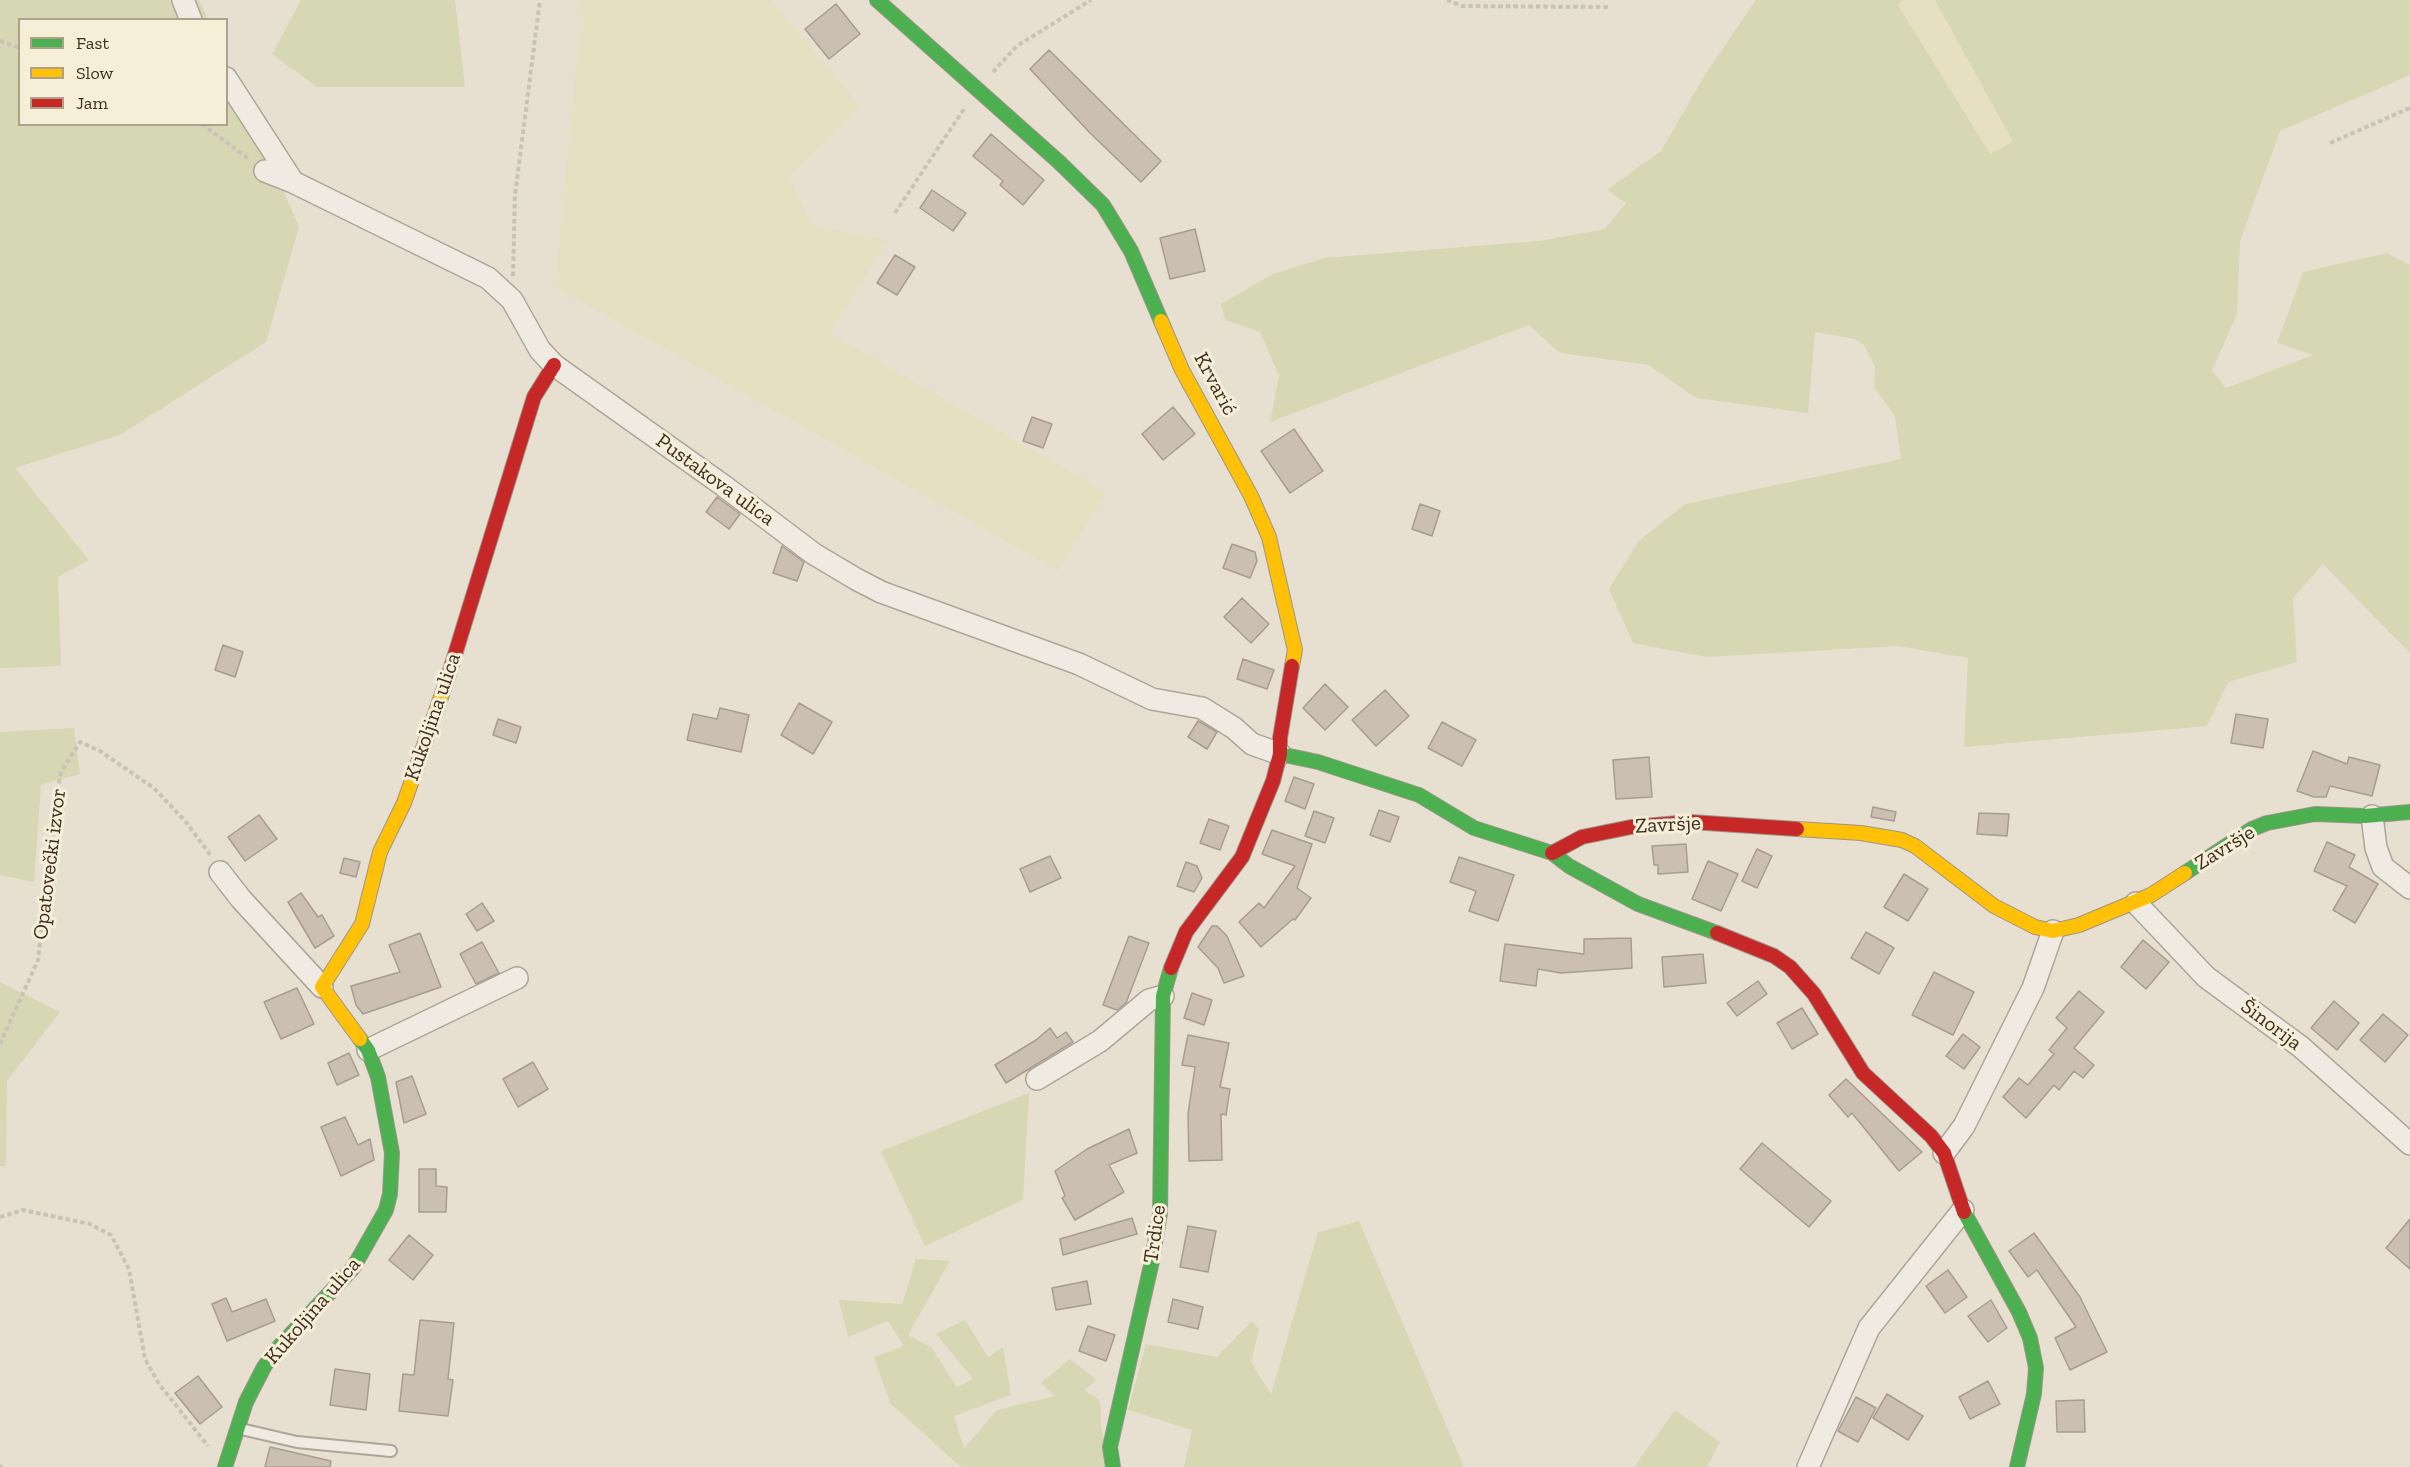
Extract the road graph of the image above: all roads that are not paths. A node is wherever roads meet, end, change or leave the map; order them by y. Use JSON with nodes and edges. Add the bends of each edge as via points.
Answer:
{"nodes":[{"id":1,"x":183,"y":0,"type":"edge"},
{"id":2,"x":877,"y":0,"type":"edge"},
{"id":3,"x":190,"y":18,"type":"edge"},
{"id":4,"x":228,"y":81,"type":"edge"},
{"id":5,"x":265,"y":171,"type":"road end"},
{"id":6,"x":293,"y":182,"type":"junction"},
{"id":7,"x":554,"y":365,"type":"junction"},
{"id":8,"x":1280,"y":754,"type":"junction"},
{"id":9,"x":2410,"y":812,"type":"edge"},
{"id":10,"x":2372,"y":816,"type":"junction"},
{"id":11,"x":1552,"y":853,"type":"junction"},
{"id":12,"x":220,"y":872,"type":"road end"},
{"id":13,"x":2410,"y":888,"type":"edge"},
{"id":14,"x":2136,"y":903,"type":"junction"},
{"id":15,"x":2053,"y":931,"type":"junction"},
{"id":16,"x":517,"y":978,"type":"dead end"},
{"id":17,"x":322,"y":987,"type":"junction"},
{"id":18,"x":1163,"y":996,"type":"junction"},
{"id":19,"x":368,"y":1050,"type":"junction"},
{"id":20,"x":1037,"y":1079,"type":"dead end"},
{"id":21,"x":2410,"y":1144,"type":"edge"},
{"id":22,"x":1944,"y":1153,"type":"junction"},
{"id":23,"x":1963,"y":1210,"type":"junction"},
{"id":24,"x":237,"y":1428,"type":"junction"},
{"id":25,"x":391,"y":1451,"type":"dead end"},
{"id":26,"x":225,"y":1467,"type":"edge"},
{"id":27,"x":1113,"y":1467,"type":"edge"},
{"id":28,"x":1808,"y":1467,"type":"edge"},
{"id":29,"x":2017,"y":1467,"type":"edge"}],
"edges":[{"from":1,"to":3,"type":"street"},
{"from":2,"to":8,"type":"street","name":"Krvarić","via":[[1103,205],[1131,251],[1182,370],[1269,537],[1295,650]]},
{"from":4,"to":6,"type":"street"},
{"from":5,"to":6,"type":"street","name":"Pustakova ulica"},
{"from":6,"to":7,"type":"street","name":"Pustakova ulica","via":[[471,268],[500,288]]},
{"from":7,"to":8,"type":"street","name":"Pustakova ulica","via":[[814,554],[856,579],[881,592],[1079,664],[1152,699],[1202,708],[1252,744]]},
{"from":7,"to":17,"type":"street","name":"Kukoljina ulica","via":[[534,396],[437,711],[404,802],[380,852],[362,924]]},
{"from":8,"to":11,"type":"street","via":[[1318,762],[1419,795],[1474,828]]},
{"from":8,"to":18,"type":"street","name":"Trdice","via":[[1242,857],[1186,932]]},
{"from":9,"to":10,"type":"street","name":"Završje"},
{"from":10,"to":13,"type":"street","via":[[2383,867]]},
{"from":10,"to":14,"type":"street","name":"Završje","via":[[2315,814],[2267,823]]},
{"from":11,"to":15,"type":"street","name":"Završje","via":[[1582,837],[1631,827],[1691,822],[1861,832],[1915,846],[1994,906],[2035,927]]},
{"from":11,"to":22,"type":"street","via":[[1638,904],[1774,956],[1790,967],[1814,994],[1863,1073]]},
{"from":12,"to":17,"type":"street"},
{"from":14,"to":15,"type":"street","name":"Završje"},
{"from":14,"to":21,"type":"street","name":"Šinorija","via":[[2206,977],[2301,1047]]},
{"from":15,"to":22,"type":"street","via":[[2033,988],[1964,1126]]},
{"from":16,"to":19,"type":"street"},
{"from":17,"to":19,"type":"street","name":"Kukoljina ulica"},
{"from":18,"to":20,"type":"street","via":[[1149,1000],[1100,1041]]},
{"from":18,"to":27,"type":"street","name":"Trdice","via":[[1160,1213],[1110,1447]]},
{"from":19,"to":24,"type":"street","name":"Kukoljina ulica","via":[[378,1077],[392,1153],[386,1209],[380,1226],[353,1268],[264,1367]]},
{"from":22,"to":23,"type":"street"},
{"from":23,"to":28,"type":"street","via":[[1869,1328]]},
{"from":23,"to":29,"type":"street","via":[[2019,1312],[2034,1358],[2034,1394]]},
{"from":24,"to":25,"type":"lane","via":[[297,1442]]},
{"from":24,"to":26,"type":"street","name":"Kukoljina ulica"}]}
